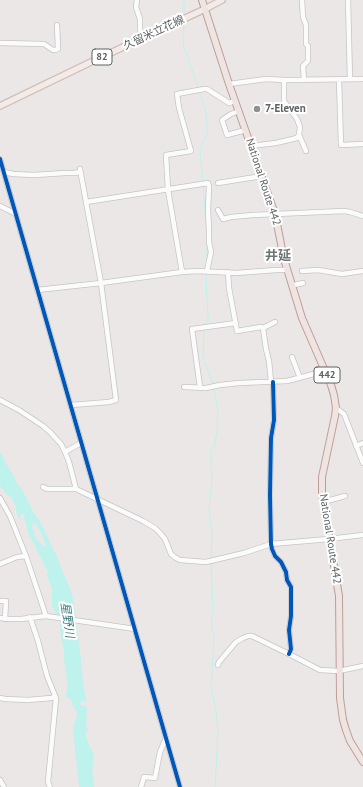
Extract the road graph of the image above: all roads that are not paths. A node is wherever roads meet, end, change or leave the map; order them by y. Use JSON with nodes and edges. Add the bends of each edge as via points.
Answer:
{"nodes":[{"id":1,"x":137,"y":0,"type":"edge"},
{"id":2,"x":202,"y":0,"type":"edge"},
{"id":3,"x":222,"y":0,"type":"edge"},
{"id":4,"x":302,"y":0,"type":"edge"},
{"id":5,"x":348,"y":0,"type":"edge"},
{"id":6,"x":205,"y":9,"type":"junction"},
{"id":7,"x":57,"y":26,"type":"dead end"},
{"id":8,"x":140,"y":39,"type":"junction"},
{"id":9,"x":0,"y":43,"type":"edge"},
{"id":10,"x":350,"y":79,"type":"junction"},
{"id":11,"x":363,"y":79,"type":"edge"},
{"id":12,"x":284,"y":80,"type":"junction"},
{"id":13,"x":304,"y":80,"type":"junction"},
{"id":14,"x":340,"y":80,"type":"junction"},
{"id":15,"x":229,"y":84,"type":"junction"},
{"id":16,"x":236,"y":101,"type":"junction"},
{"id":17,"x":0,"y":106,"type":"edge"},
{"id":18,"x":239,"y":111,"type":"junction"},
{"id":19,"x":246,"y":130,"type":"junction"},
{"id":20,"x":299,"y":135,"type":"junction"},
{"id":21,"x":363,"y":144,"type":"edge"},
{"id":22,"x":251,"y":146,"type":"junction"},
{"id":23,"x":306,"y":150,"type":"dead end"},
{"id":24,"x":0,"y":159,"type":"edge"},
{"id":25,"x":4,"y":172,"type":"junction"},
{"id":26,"x":262,"y":176,"type":"junction"},
{"id":27,"x":218,"y":183,"type":"dead end"},
{"id":28,"x":168,"y":190,"type":"junction"},
{"id":29,"x":86,"y":202,"type":"junction"},
{"id":30,"x":0,"y":206,"type":"edge"},
{"id":31,"x":208,"y":213,"type":"junction"},
{"id":32,"x":16,"y":214,"type":"junction"},
{"id":33,"x":275,"y":214,"type":"junction"},
{"id":34,"x":363,"y":216,"type":"edge"},
{"id":35,"x":287,"y":270,"type":"junction"},
{"id":36,"x":302,"y":271,"type":"dead end"},
{"id":37,"x":363,"y":271,"type":"edge"},
{"id":38,"x":182,"y":272,"type":"junction"},
{"id":39,"x":207,"y":272,"type":"junction"},
{"id":40,"x":228,"y":272,"type":"junction"},
{"id":41,"x":101,"y":283,"type":"junction"},
{"id":42,"x":302,"y":283,"type":"dead end"},
{"id":43,"x":294,"y":285,"type":"dead end"},
{"id":44,"x":37,"y":290,"type":"junction"},
{"id":45,"x":275,"y":322,"type":"dead end"},
{"id":46,"x":236,"y":323,"type":"junction"},
{"id":47,"x":263,"y":328,"type":"junction"},
{"id":48,"x":292,"y":357,"type":"dead end"},
{"id":49,"x":325,"y":371,"type":"junction"},
{"id":50,"x":300,"y":378,"type":"junction"},
{"id":51,"x":272,"y":382,"type":"junction"},
{"id":52,"x":184,"y":387,"type":"dead end"},
{"id":53,"x":200,"y":387,"type":"junction"},
{"id":54,"x":0,"y":400,"type":"edge"},
{"id":55,"x":71,"y":405,"type":"junction"},
{"id":56,"x":336,"y":408,"type":"junction"},
{"id":57,"x":81,"y":443,"type":"junction"},
{"id":58,"x":363,"y":443,"type":"edge"},
{"id":59,"x":356,"y":446,"type":"junction"},
{"id":60,"x":65,"y":452,"type":"junction"},
{"id":61,"x":363,"y":463,"type":"edge"},
{"id":62,"x":43,"y":488,"type":"dead end"},
{"id":63,"x":76,"y":489,"type":"junction"},
{"id":64,"x":345,"y":496,"type":"dead end"},
{"id":65,"x":0,"y":498,"type":"edge"},
{"id":66,"x":98,"y":500,"type":"junction"},
{"id":67,"x":323,"y":502,"type":"junction"},
{"id":68,"x":363,"y":535,"type":"edge"},
{"id":69,"x":330,"y":540,"type":"junction"},
{"id":70,"x":271,"y":544,"type":"junction"},
{"id":71,"x":26,"y":556,"type":"junction"},
{"id":72,"x":0,"y":564,"type":"edge"},
{"id":73,"x":1,"y":601,"type":"dead end"},
{"id":74,"x":46,"y":616,"type":"junction"},
{"id":75,"x":30,"y":617,"type":"junction"},
{"id":76,"x":2,"y":618,"type":"edge"},
{"id":77,"x":135,"y":629,"type":"junction"},
{"id":78,"x":289,"y":654,"type":"junction"},
{"id":79,"x":218,"y":665,"type":"dead end"},
{"id":80,"x":363,"y":666,"type":"edge"},
{"id":81,"x":340,"y":670,"type":"junction"},
{"id":82,"x":55,"y":697,"type":"junction"},
{"id":83,"x":0,"y":698,"type":"edge"},
{"id":84,"x":166,"y":738,"type":"junction"},
{"id":85,"x":363,"y":762,"type":"edge"},
{"id":86,"x":0,"y":780,"type":"edge"},
{"id":87,"x":4,"y":787,"type":"edge"},
{"id":88,"x":50,"y":787,"type":"edge"},
{"id":89,"x":141,"y":787,"type":"edge"},
{"id":90,"x":180,"y":787,"type":"edge"}],
"edges":[{"from":1,"to":8,"type":"street"},
{"from":2,"to":6,"type":"highway","name":"National Route 442","number":"442"},
{"from":3,"to":6,"type":"main road","name":"久留米立花線","number":"82"},
{"from":4,"to":13,"type":"street","via":[[308,46],[308,61],[303,66]]},
{"from":5,"to":10,"type":"street"},
{"from":6,"to":8,"type":"main road","name":"久留米立花線","number":"82"},
{"from":6,"to":15,"type":"highway","name":"National Route 442","number":"442"},
{"from":7,"to":9,"type":"street","via":[[59,50],[53,50],[44,44]]},
{"from":8,"to":17,"type":"main road","name":"久留米立花線","number":"82"},
{"from":10,"to":11,"type":"street"},
{"from":10,"to":14,"type":"street"},
{"from":12,"to":13,"type":"street"},
{"from":12,"to":15,"type":"street","via":[[266,79]]},
{"from":12,"to":20,"type":"street","via":[[284,101],[297,119]]},
{"from":13,"to":14,"type":"street"},
{"from":14,"to":21,"type":"street","via":[[341,145]]},
{"from":15,"to":16,"type":"highway","name":"National Route 442","number":"442"},
{"from":16,"to":18,"type":"highway","name":"National Route 442","number":"442"},
{"from":16,"to":28,"type":"street","via":[[229,103],[207,89],[177,94],[191,151],[166,155]]},
{"from":18,"to":19,"type":"highway","name":"National Route 442","number":"442"},
{"from":18,"to":19,"type":"street","via":[[222,120],[227,135]]},
{"from":19,"to":22,"type":"highway","name":"National Route 442","number":"442"},
{"from":20,"to":22,"type":"street","via":[[297,138],[276,143]]},
{"from":20,"to":23,"type":"street"},
{"from":22,"to":26,"type":"highway","name":"National Route 442","number":"442"},
{"from":24,"to":25,"type":"street"},
{"from":25,"to":29,"type":"street","via":[[34,175],[74,173],[80,170]]},
{"from":25,"to":32,"type":"street"},
{"from":26,"to":27,"type":"street"},
{"from":26,"to":33,"type":"highway","name":"National Route 442","number":"442"},
{"from":28,"to":29,"type":"street"},
{"from":28,"to":31,"type":"street","via":[[208,184]]},
{"from":28,"to":38,"type":"street"},
{"from":29,"to":41,"type":"street"},
{"from":30,"to":32,"type":"street"},
{"from":31,"to":33,"type":"street","via":[[219,210],[223,219]]},
{"from":31,"to":39,"type":"street","via":[[211,252]]},
{"from":32,"to":44,"type":"street"},
{"from":33,"to":34,"type":"street","via":[[344,211]]},
{"from":33,"to":35,"type":"highway","name":"National Route 442","number":"442"},
{"from":35,"to":40,"type":"street"},
{"from":35,"to":49,"type":"highway","name":"National Route 442","number":"442","via":[[302,318]]},
{"from":36,"to":37,"type":"street","via":[[318,270],[342,274]]},
{"from":38,"to":39,"type":"street"},
{"from":38,"to":41,"type":"street"},
{"from":39,"to":40,"type":"street"},
{"from":40,"to":46,"type":"street"},
{"from":41,"to":44,"type":"street"},
{"from":41,"to":55,"type":"street","via":[[116,400]]},
{"from":42,"to":43,"type":"street"},
{"from":44,"to":55,"type":"street"},
{"from":45,"to":47,"type":"street"},
{"from":46,"to":47,"type":"street","via":[[238,331]]},
{"from":46,"to":53,"type":"street","via":[[192,329]]},
{"from":47,"to":51,"type":"street"},
{"from":48,"to":50,"type":"street"},
{"from":49,"to":50,"type":"street"},
{"from":49,"to":56,"type":"highway","name":"National Route 442","number":"442"},
{"from":50,"to":51,"type":"street"},
{"from":51,"to":53,"type":"street"},
{"from":51,"to":70,"type":"street","via":[[274,420],[271,438]]},
{"from":52,"to":53,"type":"street"},
{"from":54,"to":60,"type":"street","via":[[43,426],[61,444]]},
{"from":55,"to":57,"type":"street"},
{"from":56,"to":59,"type":"street","via":[[344,414]]},
{"from":56,"to":67,"type":"highway","name":"National Route 442","number":"442","via":[[322,477]]},
{"from":57,"to":60,"type":"street"},
{"from":57,"to":66,"type":"street"},
{"from":58,"to":59,"type":"street"},
{"from":59,"to":61,"type":"street"},
{"from":60,"to":63,"type":"street"},
{"from":62,"to":63,"type":"street"},
{"from":63,"to":66,"type":"street"},
{"from":64,"to":67,"type":"street"},
{"from":65,"to":71,"type":"street"},
{"from":66,"to":70,"type":"street","via":[[155,528],[165,538],[171,554],[180,560],[206,562]]},
{"from":66,"to":77,"type":"street"},
{"from":67,"to":69,"type":"highway","name":"National Route 442","number":"442"},
{"from":68,"to":69,"type":"street"},
{"from":69,"to":70,"type":"street"},
{"from":69,"to":81,"type":"highway","name":"National Route 442","number":"442","via":[[339,596]]},
{"from":70,"to":78,"type":"street","via":[[274,556],[281,562],[291,587]]},
{"from":71,"to":72,"type":"street"},
{"from":71,"to":74,"type":"street"},
{"from":73,"to":76,"type":"street","via":[[6,600]]},
{"from":74,"to":75,"type":"street"},
{"from":74,"to":77,"type":"street"},
{"from":75,"to":76,"type":"street"},
{"from":75,"to":82,"type":"street"},
{"from":77,"to":84,"type":"street"},
{"from":78,"to":79,"type":"street","via":[[248,636],[236,642]]},
{"from":78,"to":81,"type":"street","via":[[320,670]]},
{"from":80,"to":81,"type":"street"},
{"from":81,"to":85,"type":"highway","name":"National Route 442","number":"442","via":[[343,720],[350,741]]},
{"from":82,"to":83,"type":"street","via":[[28,700]]},
{"from":82,"to":88,"type":"street","via":[[48,782]]},
{"from":84,"to":89,"type":"street","via":[[160,752],[155,778],[144,778]]},
{"from":84,"to":90,"type":"street"},
{"from":86,"to":87,"type":"street"}]}
